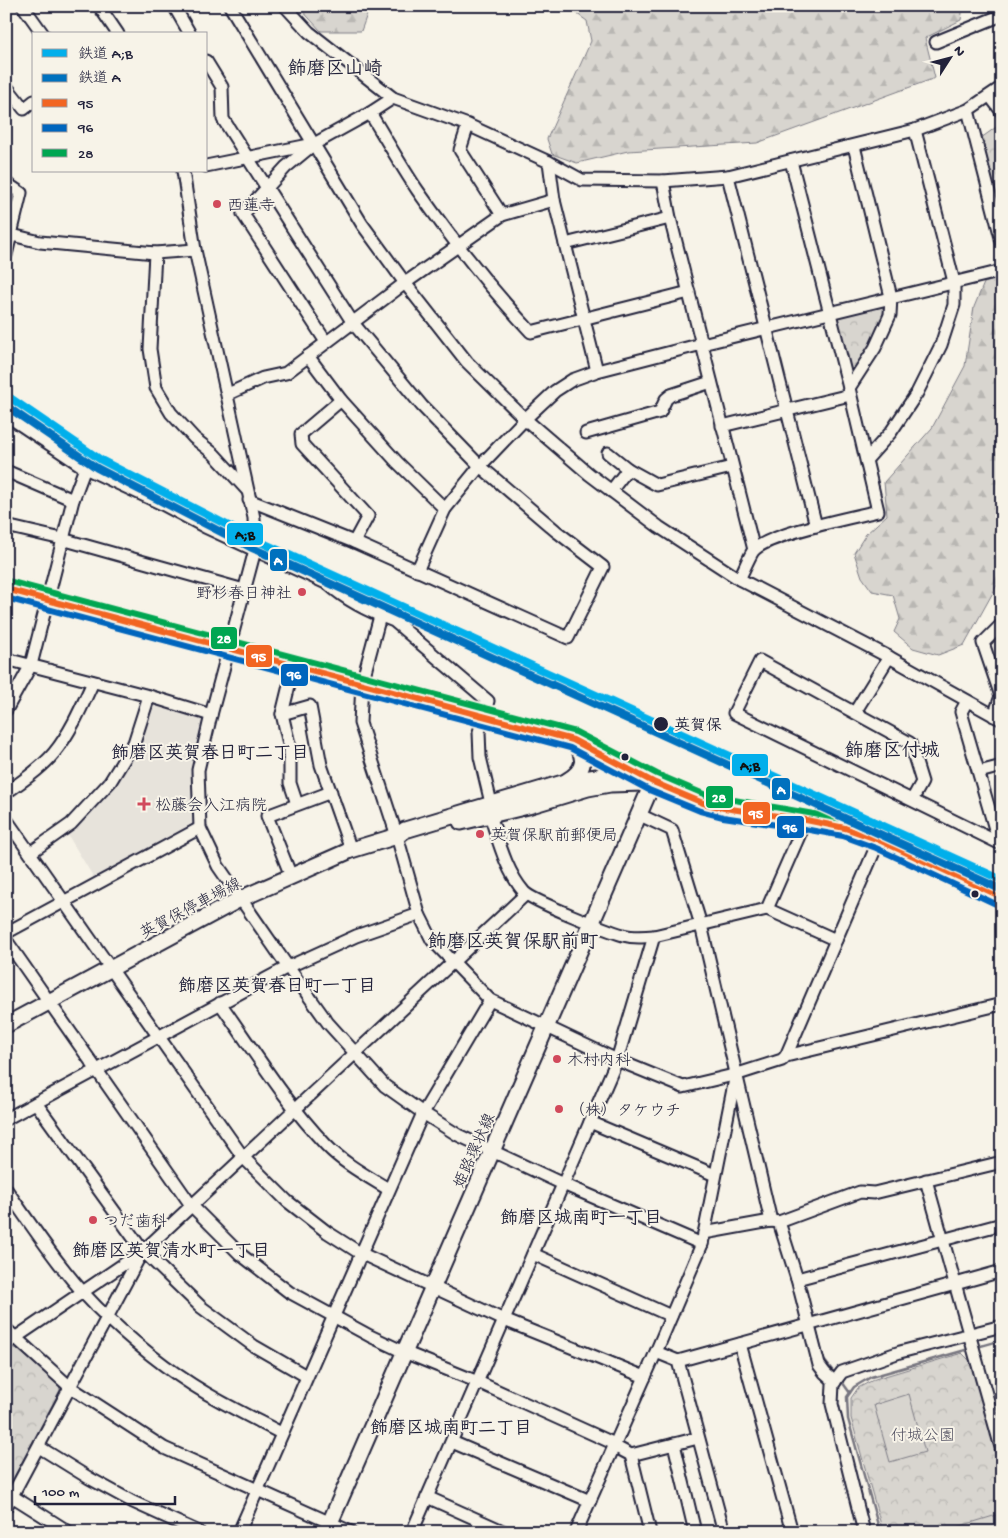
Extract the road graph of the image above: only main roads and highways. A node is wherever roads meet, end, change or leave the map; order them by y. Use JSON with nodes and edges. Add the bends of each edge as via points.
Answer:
{"nodes":[{"id":1,"x":6,"y":589,"type":"edge"},
{"id":2,"x":573,"y":740,"type":"junction"},
{"id":3,"x":647,"y":778,"type":"junction"},
{"id":4,"x":566,"y":782,"type":"junction"},
{"id":5,"x":491,"y":809,"type":"junction"},
{"id":6,"x":1002,"y":897,"type":"edge"},
{"id":7,"x":6,"y":1025,"type":"edge"},
{"id":8,"x":328,"y":1527,"type":"edge"}],
"edges":[{"from":1,"to":2,"type":"main road"},
{"from":2,"to":3,"type":"main road"},
{"from":2,"to":4,"type":"main road","via":[[582,756],[582,768]]},
{"from":3,"to":4,"type":"main road","name":"英賀保停車場線","via":[[621,773]]},
{"from":3,"to":5,"type":"main road","name":"英賀保停車場線"},
{"from":3,"to":6,"type":"main road","via":[[703,803],[845,828],[879,840]]},
{"from":3,"to":8,"type":"main road","name":"姫路環状線","via":[[640,815]]},
{"from":4,"to":5,"type":"main road","name":"英賀保停車場線"},
{"from":5,"to":7,"type":"main road","name":"英賀保停車場線","via":[[405,830],[397,836],[351,850],[291,876],[240,899]]}]}
